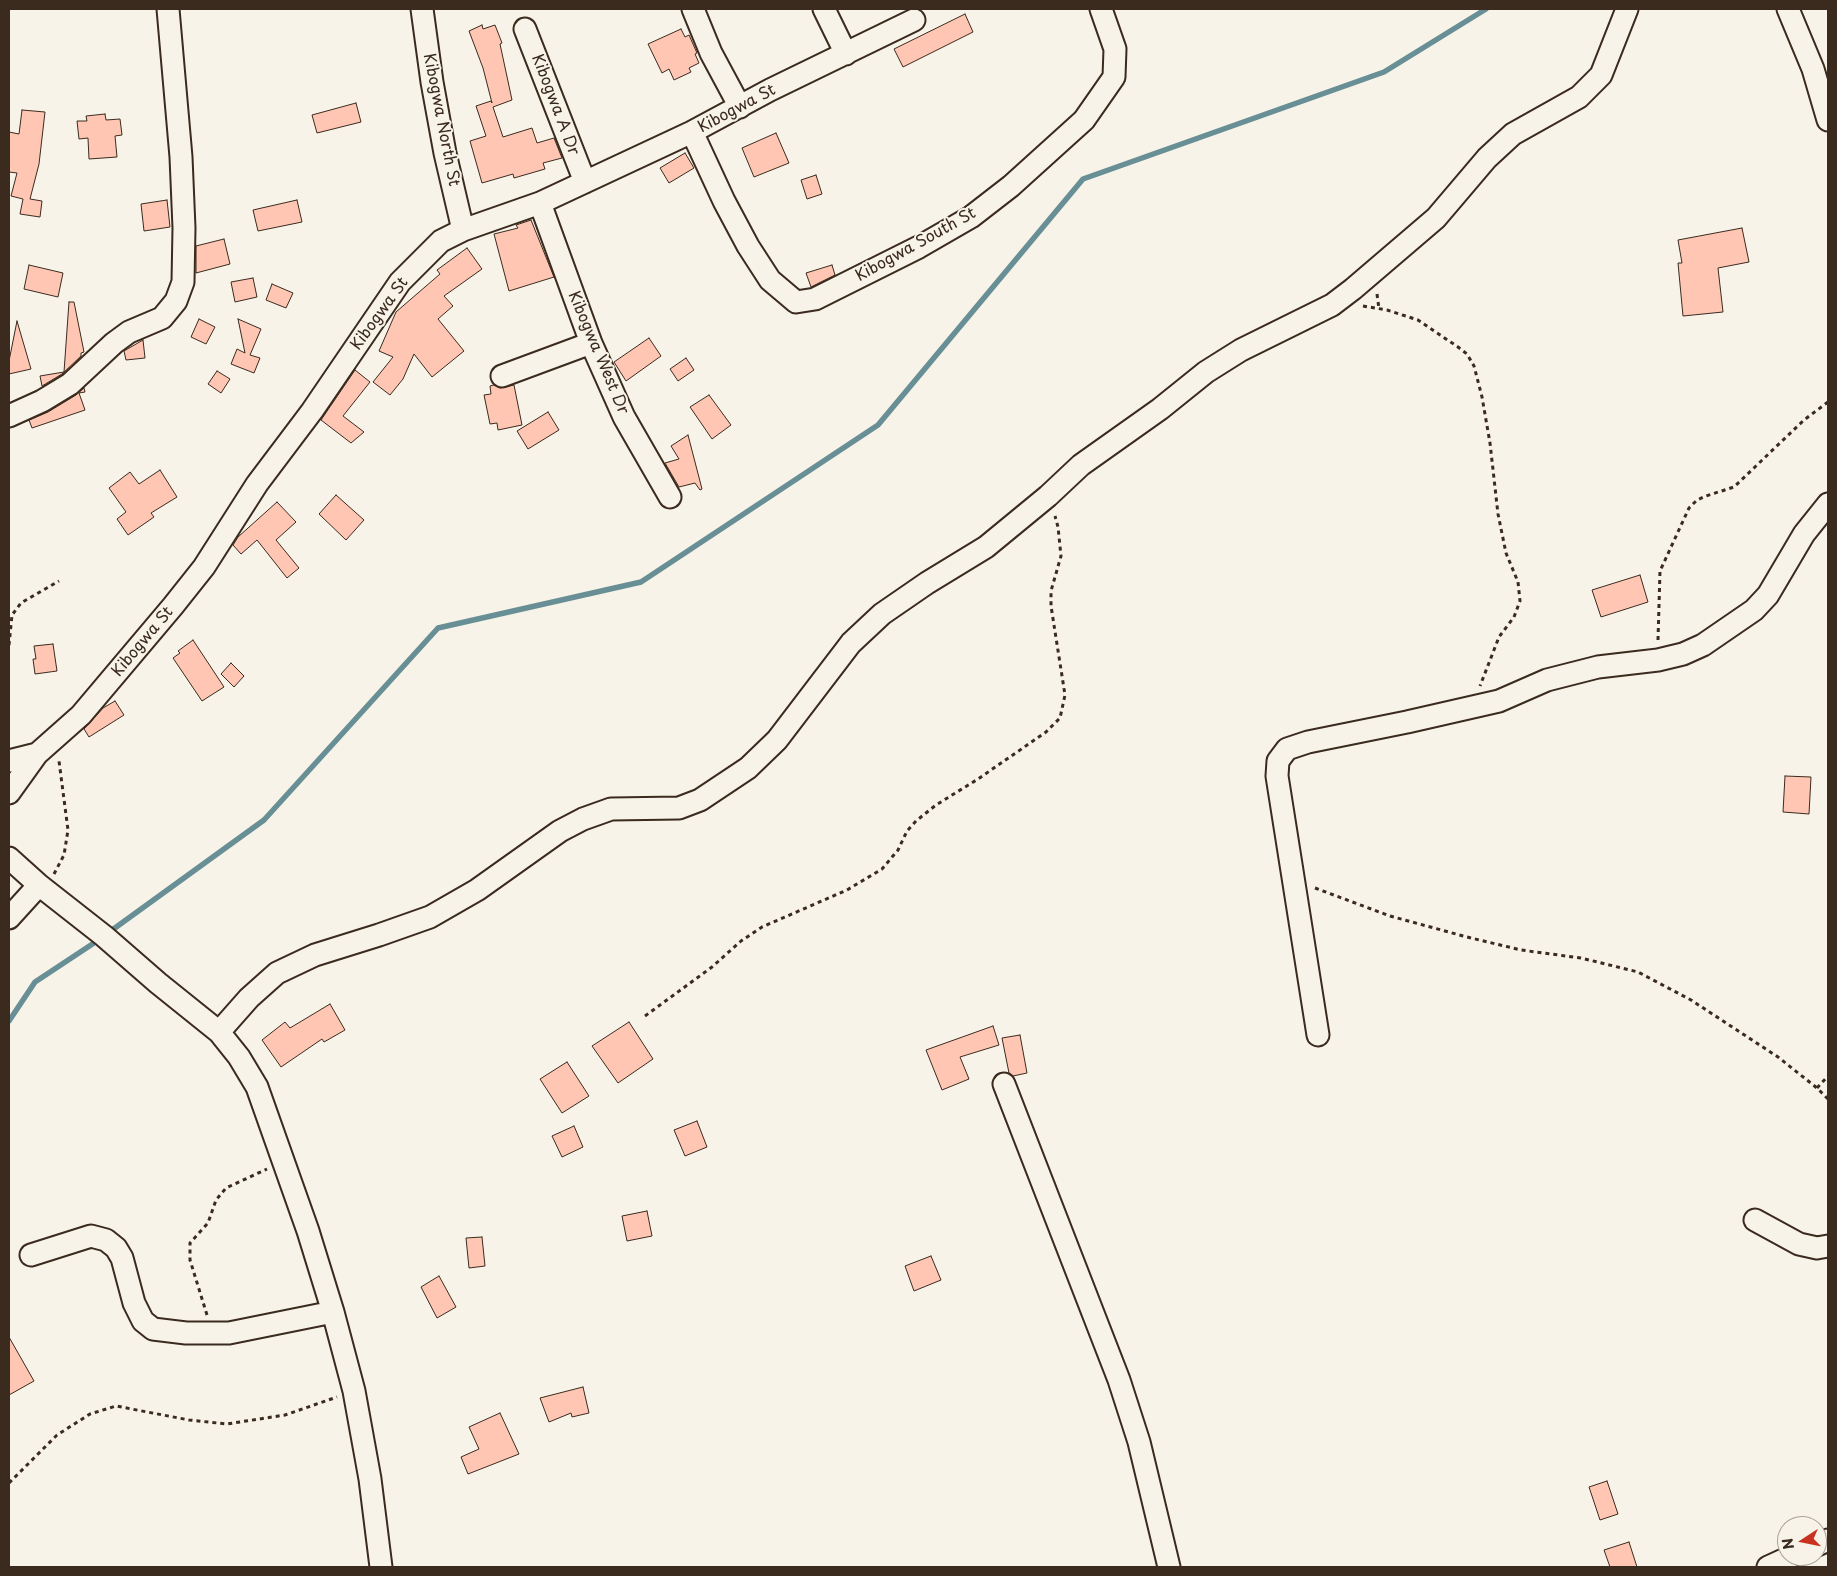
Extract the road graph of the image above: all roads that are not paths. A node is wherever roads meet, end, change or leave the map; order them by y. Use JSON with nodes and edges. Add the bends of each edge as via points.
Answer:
{"nodes":[{"id":1,"x":168,"y":9,"type":"edge"},
{"id":2,"x":422,"y":9,"type":"edge"},
{"id":3,"x":693,"y":9,"type":"edge"},
{"id":4,"x":824,"y":9,"type":"edge"},
{"id":5,"x":1101,"y":9,"type":"edge"},
{"id":6,"x":1627,"y":9,"type":"edge"},
{"id":7,"x":1788,"y":9,"type":"edge"},
{"id":8,"x":914,"y":20,"type":"dead end"},
{"id":9,"x":525,"y":29,"type":"dead end"},
{"id":10,"x":846,"y":54,"type":"junction"},
{"id":11,"x":1820,"y":66,"type":"edge"},
{"id":12,"x":740,"y":107,"type":"junction"},
{"id":13,"x":1828,"y":120,"type":"edge"},
{"id":14,"x":692,"y":132,"type":"junction"},
{"id":15,"x":585,"y":182,"type":"junction"},
{"id":16,"x":540,"y":203,"type":"junction"},
{"id":17,"x":463,"y":230,"type":"junction"},
{"id":18,"x":591,"y":343,"type":"junction"},
{"id":19,"x":502,"y":376,"type":"dead end"},
{"id":20,"x":9,"y":416,"type":"edge"},
{"id":21,"x":670,"y":497,"type":"dead end"},
{"id":22,"x":1828,"y":504,"type":"edge"},
{"id":23,"x":36,"y":754,"type":"junction"},
{"id":24,"x":9,"y":761,"type":"edge"},
{"id":25,"x":9,"y":793,"type":"edge"},
{"id":26,"x":9,"y":858,"type":"edge"},
{"id":27,"x":42,"y":887,"type":"junction"},
{"id":28,"x":9,"y":918,"type":"edge"},
{"id":29,"x":219,"y":1032,"type":"junction"},
{"id":30,"x":1318,"y":1035,"type":"dead end"},
{"id":31,"x":1004,"y":1084,"type":"dead end"},
{"id":32,"x":1756,"y":1220,"type":"dead end"},
{"id":33,"x":1828,"y":1246,"type":"edge"},
{"id":34,"x":31,"y":1255,"type":"dead end"},
{"id":35,"x":333,"y":1312,"type":"junction"},
{"id":36,"x":381,"y":1567,"type":"edge"},
{"id":37,"x":1170,"y":1567,"type":"edge"}],
"edges":[{"from":1,"to":20,"type":"street","via":[[184,228],[183,282],[176,301],[162,318],[129,332],[114,343],[70,384]]},
{"from":2,"to":17,"type":"street","name":"Kibogwa North St","via":[[445,153]]},
{"from":3,"to":12,"type":"street","via":[[711,53]]},
{"from":4,"to":10,"type":"street"},
{"from":5,"to":14,"type":"street","name":"Kibogwa South St","via":[[1115,49],[1114,77],[1084,120],[1011,186],[971,217],[815,299],[796,302],[770,280],[748,246]]},
{"from":6,"to":29,"type":"street","via":[[1601,75],[1579,97],[1513,134],[1487,158],[1436,218],[1332,305],[1240,350],[1206,372],[1081,465],[986,547],[882,614],[851,643],[777,740],[748,768],[700,800],[679,808],[611,809],[583,819],[560,831],[477,890],[430,917],[315,955],[277,973]]},
{"from":7,"to":11,"type":"street"},
{"from":8,"to":10,"type":"street","name":"Kibogwa St"},
{"from":9,"to":15,"type":"street","name":"Kibogwa A Dr"},
{"from":10,"to":12,"type":"street","name":"Kibogwa St"},
{"from":11,"to":13,"type":"street"},
{"from":12,"to":14,"type":"street","name":"Kibogwa St"},
{"from":14,"to":15,"type":"street","name":"Kibogwa St"},
{"from":15,"to":16,"type":"street","name":"Kibogwa St"},
{"from":16,"to":17,"type":"street","name":"Kibogwa St"},
{"from":16,"to":18,"type":"street","name":"Kibogwa West Dr"},
{"from":17,"to":23,"type":"street","name":"Kibogwa St","via":[[441,242],[400,282],[257,484],[204,567],[81,715]]},
{"from":18,"to":19,"type":"street"},
{"from":18,"to":21,"type":"street","name":"Kibogwa West Dr","via":[[624,417]]},
{"from":22,"to":30,"type":"street","via":[[1804,534],[1768,595],[1754,610],[1684,654],[1598,667],[1547,680],[1499,701],[1287,749],[1278,761],[1277,776]]},
{"from":23,"to":24,"type":"street","name":"Kibogwa St"},
{"from":23,"to":25,"type":"street"},
{"from":26,"to":27,"type":"street"},
{"from":27,"to":28,"type":"street"},
{"from":27,"to":29,"type":"street"},
{"from":29,"to":35,"type":"street","via":[[257,1087]]},
{"from":31,"to":37,"type":"street","via":[[1119,1380],[1139,1442]]},
{"from":32,"to":33,"type":"street","via":[[1799,1244],[1818,1248]]},
{"from":34,"to":35,"type":"street","via":[[91,1236],[106,1240],[122,1258],[134,1303],[143,1321],[153,1329],[229,1333]]},
{"from":35,"to":36,"type":"street","via":[[354,1391]]}]}
